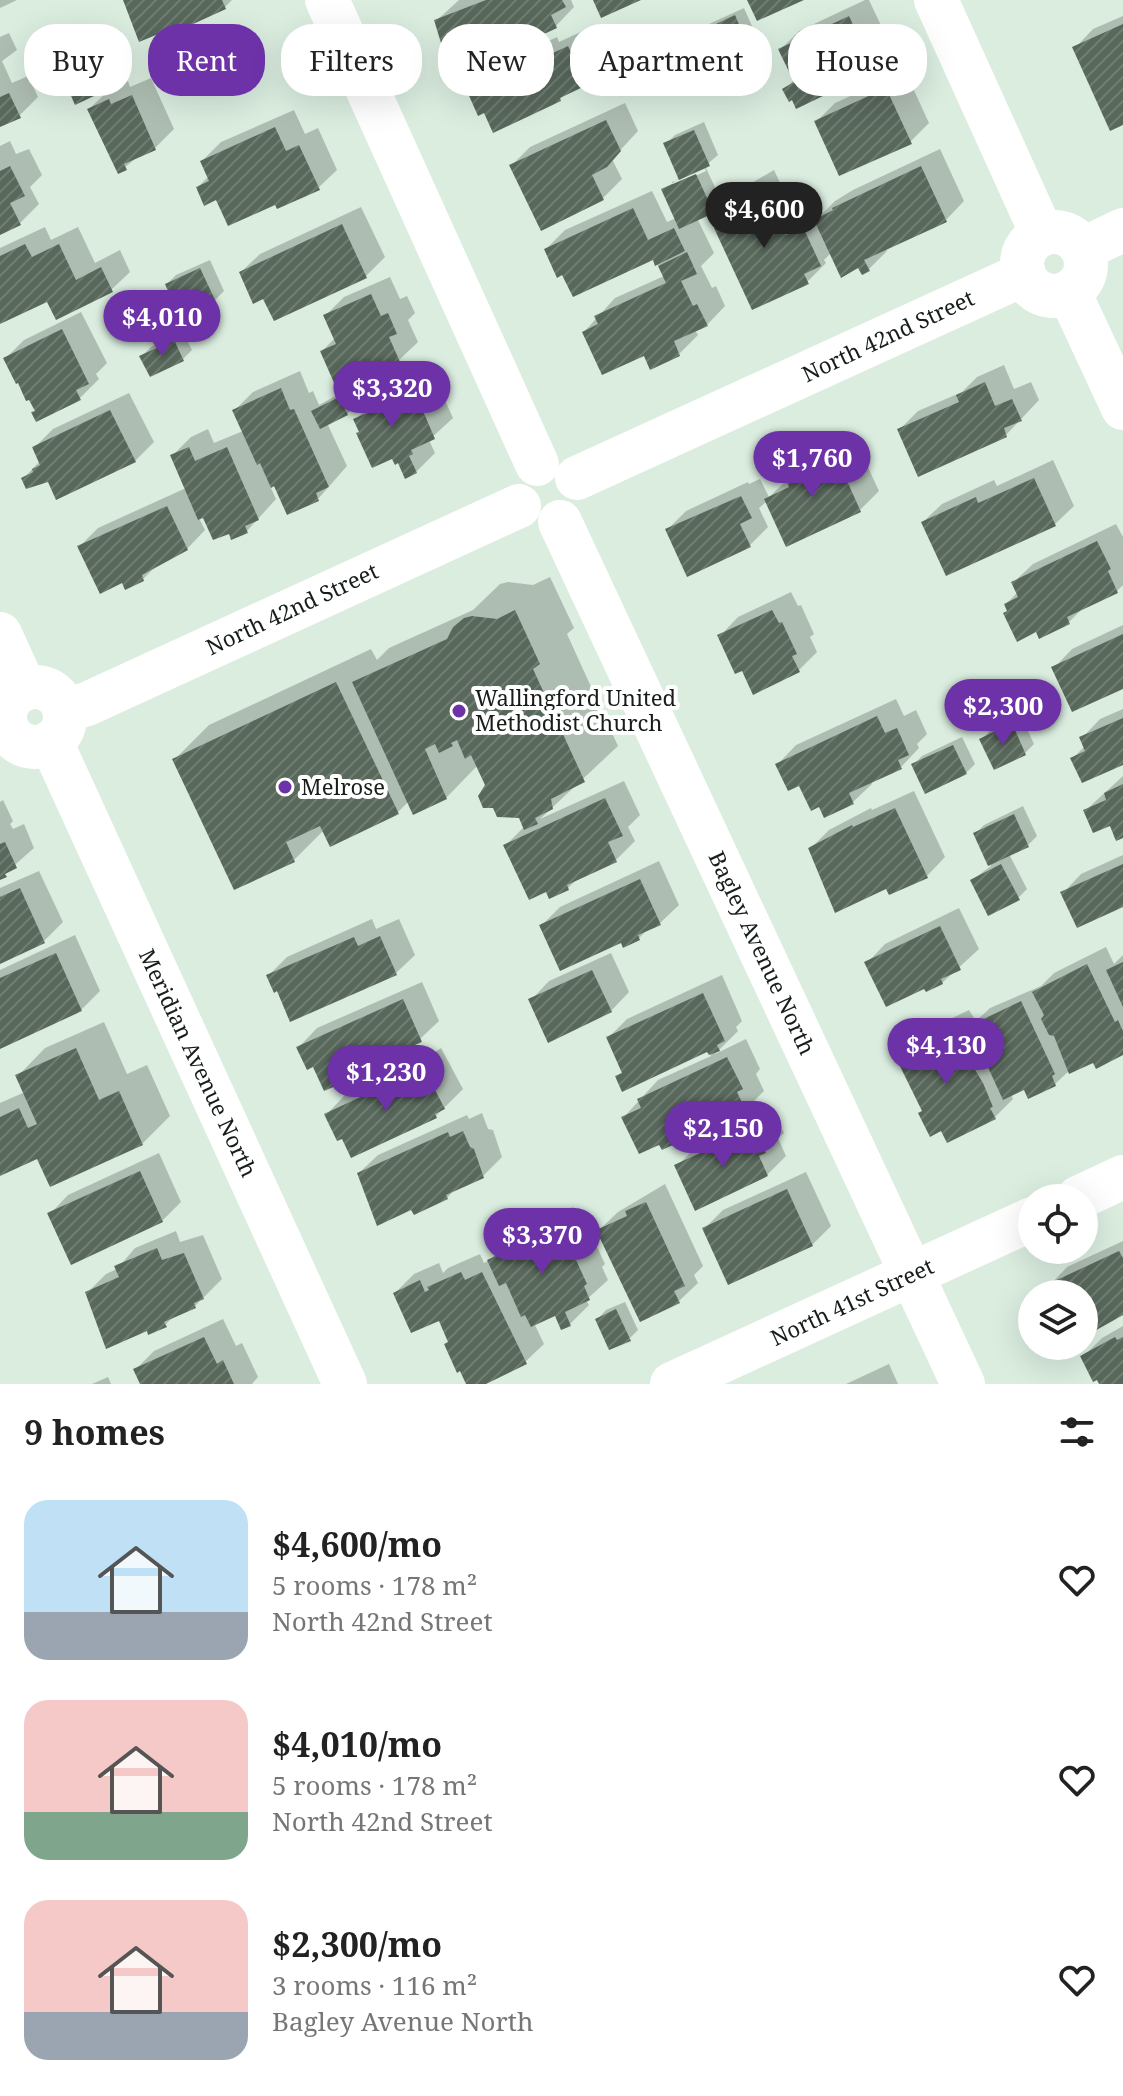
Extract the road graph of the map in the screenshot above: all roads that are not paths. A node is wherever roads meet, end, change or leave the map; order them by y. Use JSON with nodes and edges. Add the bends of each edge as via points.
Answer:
{"nodes":[{"id":1,"x":327,"y":0,"type":"edge"},
{"id":2,"x":936,"y":0,"type":"edge"},
{"id":3,"x":1123,"y":230,"type":"edge"},
{"id":4,"x":1042,"y":234,"type":"junction"},
{"id":5,"x":1083,"y":249,"type":"junction"},
{"id":6,"x":1024,"y":274,"type":"junction"},
{"id":7,"x":1069,"y":292,"type":"junction"},
{"id":8,"x":1123,"y":408,"type":"edge"},
{"id":9,"x":557,"y":471,"type":"junction"},
{"id":10,"x":519,"y":506,"type":"junction"},
{"id":11,"x":560,"y":522,"type":"junction"},
{"id":12,"x":0,"y":634,"type":"edge"},
{"id":13,"x":25,"y":689,"type":"junction"},
{"id":14,"x":58,"y":726,"type":"junction"},
{"id":15,"x":4,"y":729,"type":"edge"},
{"id":16,"x":1123,"y":1177,"type":"edge"},
{"id":17,"x":1098,"y":1189,"type":"edge"},
{"id":18,"x":1018,"y":1225,"type":"edge"},
{"id":19,"x":913,"y":1274,"type":"junction"},
{"id":20,"x":345,"y":1384,"type":"edge"},
{"id":21,"x":672,"y":1384,"type":"edge"},
{"id":22,"x":963,"y":1384,"type":"edge"}],
"edges":[{"from":1,"to":9,"type":"street"},
{"from":2,"to":4,"type":"street"},
{"from":3,"to":5,"type":"street"},
{"from":4,"to":5,"type":"street","via":[[1066,234]]},
{"from":4,"to":6,"type":"street","via":[[1024,252]]},
{"from":5,"to":7,"type":"street","via":[[1084,276]]},
{"from":6,"to":7,"type":"street","via":[[1038,291],[1059,296]]},
{"from":6,"to":9,"type":"street","name":"North 42nd Street"},
{"from":7,"to":8,"type":"street"},
{"from":9,"to":10,"type":"street","via":[[524,471],[516,490]]},
{"from":9,"to":11,"type":"street","via":[[580,495],[572,514]]},
{"from":10,"to":11,"type":"street","via":[[535,522]]},
{"from":10,"to":14,"type":"street","name":"North 42nd Street","via":[[87,704]]},
{"from":11,"to":19,"type":"street","name":"Bagley Avenue North"},
{"from":12,"to":13,"type":"street"},
{"from":13,"to":14,"type":"street","via":[[42,688],[59,698]]},
{"from":13,"to":15,"type":"street","via":[[8,704]]},
{"from":14,"to":15,"type":"street","via":[[42,746],[24,744]]},
{"from":14,"to":20,"type":"street","name":"Meridian Avenue North"},
{"from":16,"to":17,"type":"street"},
{"from":18,"to":19,"type":"street","name":"North 41st Street"},
{"from":19,"to":21,"type":"street","name":"North 41st Street"},
{"from":19,"to":22,"type":"street","name":"Bagley Avenue North"}]}
